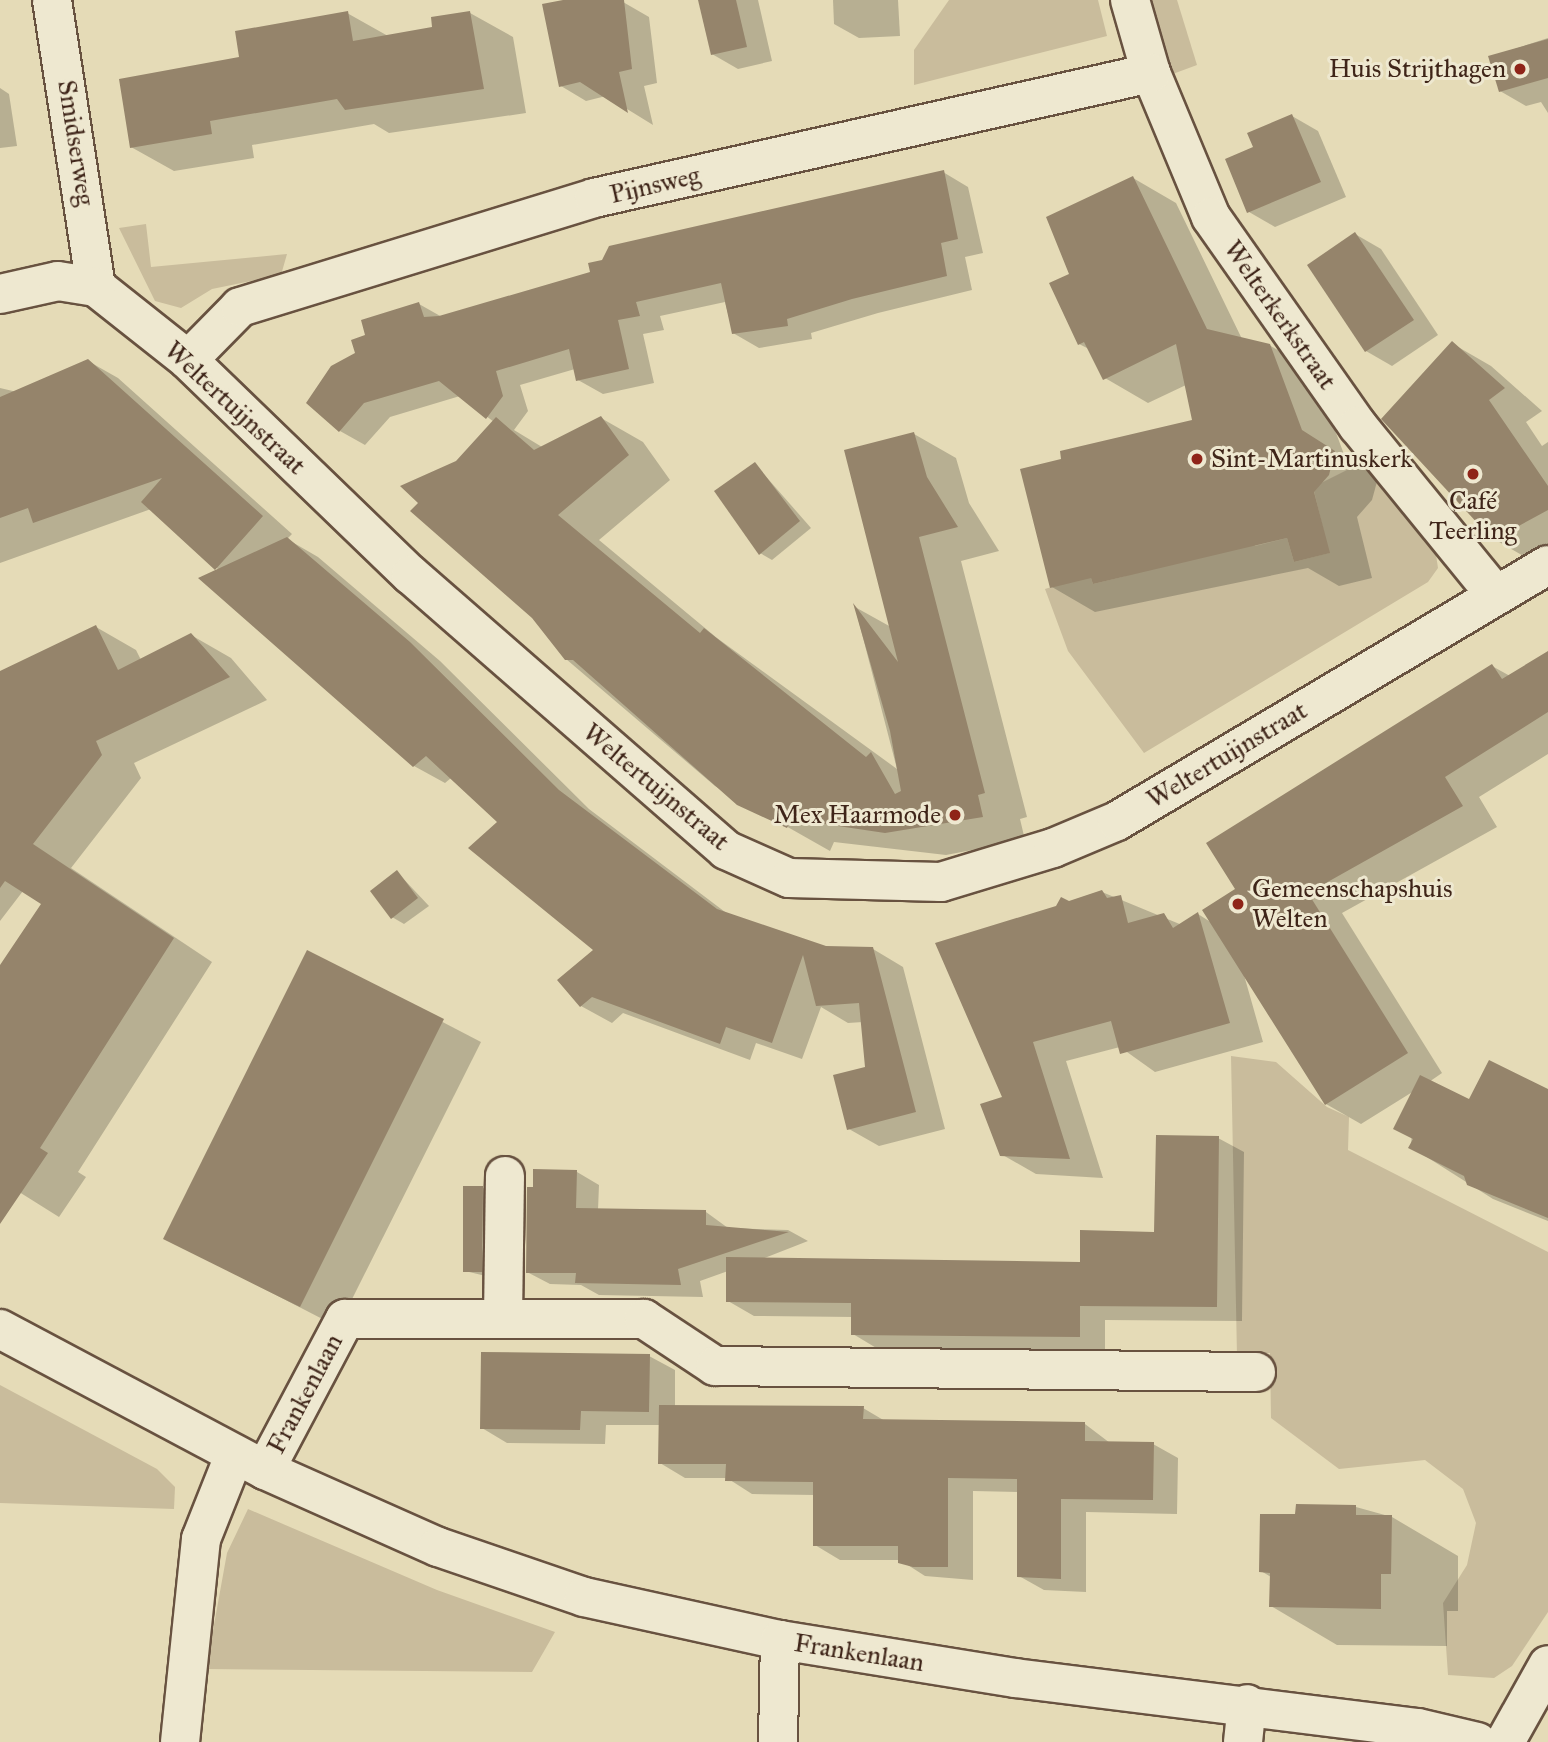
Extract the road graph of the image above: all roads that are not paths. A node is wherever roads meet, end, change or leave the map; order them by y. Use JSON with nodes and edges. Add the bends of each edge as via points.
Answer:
{"nodes":[{"id":1,"x":52,"y":0,"type":"edge"},
{"id":2,"x":1130,"y":0,"type":"edge"},
{"id":3,"x":1151,"y":74,"type":"junction"},
{"id":4,"x":96,"y":287,"type":"junction"},
{"id":5,"x":0,"y":294,"type":"edge"},
{"id":6,"x":188,"y":359,"type":"junction"},
{"id":7,"x":1548,"y":565,"type":"edge"},
{"id":8,"x":1495,"y":594,"type":"junction"},
{"id":9,"x":505,"y":1176,"type":"dead end"},
{"id":10,"x":503,"y":1318,"type":"junction"},
{"id":11,"x":0,"y":1329,"type":"edge"},
{"id":12,"x":1256,"y":1372,"type":"dead end"},
{"id":13,"x":250,"y":1463,"type":"junction"},
{"id":14,"x":780,"y":1640,"type":"junction"},
{"id":15,"x":1548,"y":1665,"type":"edge"},
{"id":16,"x":1248,"y":1704,"type":"junction"},
{"id":17,"x":180,"y":1742,"type":"edge"},
{"id":18,"x":778,"y":1742,"type":"edge"},
{"id":19,"x":1243,"y":1742,"type":"edge"},
{"id":20,"x":1477,"y":1742,"type":"edge"},
{"id":21,"x":1505,"y":1742,"type":"edge"}],
"edges":[{"from":1,"to":4,"type":"street","name":"Smidserweg"},
{"from":2,"to":3,"type":"street","name":"Welterkerkstraat"},
{"from":3,"to":6,"type":"street","name":"Pijnsweg","via":[[594,198],[240,307]]},
{"from":3,"to":8,"type":"street","name":"Welterkerkstraat","via":[[1211,217],[1358,426]]},
{"from":4,"to":5,"type":"street","via":[[58,282]]},
{"from":4,"to":6,"type":"street","name":"Weltertuijnstraat"},
{"from":6,"to":8,"type":"street","name":"Weltertuijnstraat","via":[[411,575],[726,850],[789,878],[941,882],[1053,848],[1117,821]]},
{"from":7,"to":8,"type":"street","name":"Weltertuijnstraat"},
{"from":9,"to":10,"type":"street"},
{"from":10,"to":12,"type":"street","name":"Frankenlaan","via":[[644,1319],[715,1366]]},
{"from":10,"to":13,"type":"street","name":"Frankenlaan","via":[[345,1319]]},
{"from":11,"to":13,"type":"street","name":"Frankenlaan"},
{"from":13,"to":14,"type":"street","name":"Frankenlaan","via":[[438,1547],[584,1597]]},
{"from":13,"to":17,"type":"street","via":[[201,1539]]},
{"from":14,"to":16,"type":"street","name":"Frankenlaan","via":[[1015,1678]]},
{"from":14,"to":18,"type":"street"},
{"from":15,"to":21,"type":"street"},
{"from":16,"to":19,"type":"street"},
{"from":16,"to":20,"type":"street","name":"Frankenlaan"}]}
